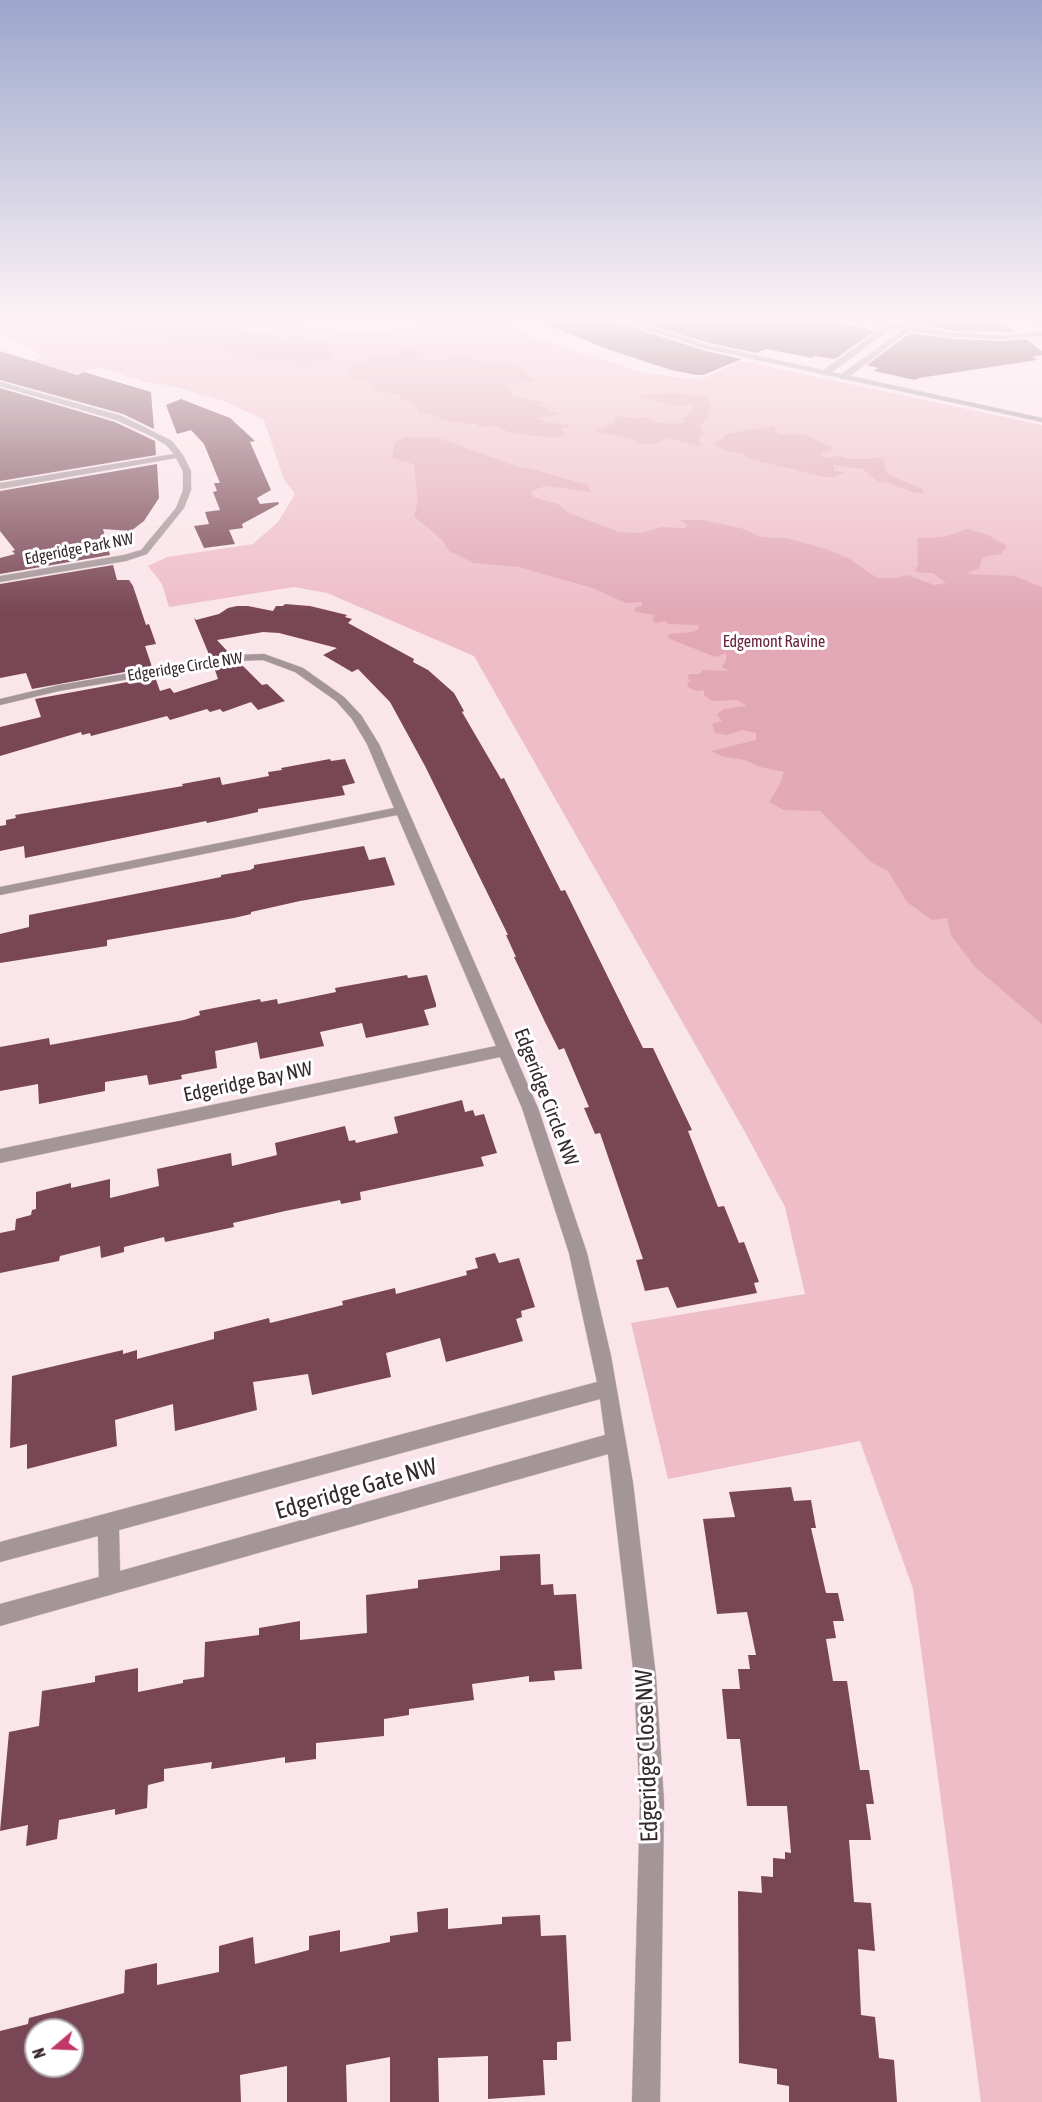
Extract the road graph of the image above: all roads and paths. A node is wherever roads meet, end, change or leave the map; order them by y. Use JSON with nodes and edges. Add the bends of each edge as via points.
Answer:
{"nodes":[{"id":1,"x":115,"y":418,"type":"edge"},
{"id":2,"x":179,"y":455,"type":"junction"},
{"id":3,"x":0,"y":486,"type":"edge"},
{"id":4,"x":0,"y":579,"type":"edge"},
{"id":5,"x":0,"y":702,"type":"edge"},
{"id":6,"x":401,"y":810,"type":"junction"},
{"id":7,"x":0,"y":891,"type":"edge"},
{"id":8,"x":506,"y":1050,"type":"junction"},
{"id":9,"x":0,"y":1156,"type":"edge"},
{"id":10,"x":607,"y":1388,"type":"junction"},
{"id":11,"x":611,"y":1412,"type":"joint"},
{"id":12,"x":616,"y":1442,"type":"junction"},
{"id":13,"x":108,"y":1523,"type":"junction"},
{"id":14,"x":0,"y":1552,"type":"edge"},
{"id":15,"x":110,"y":1584,"type":"junction"},
{"id":16,"x":0,"y":1615,"type":"edge"},
{"id":17,"x":646,"y":2102,"type":"edge"}],
"edges":[{"from":1,"to":2,"type":"street","via":[[139,425],[169,443]]},
{"from":2,"to":3,"type":"street"},
{"from":2,"to":4,"type":"street","name":"Edgeridge Park NW","via":[[187,471],[187,490],[180,508],[144,552]]},
{"from":5,"to":6,"type":"street","name":"Edgeridge Circle NW","via":[[59,688],[248,656],[275,659],[321,685],[357,717]]},
{"from":6,"to":7,"type":"street"},
{"from":6,"to":8,"type":"street","name":"Edgeridge Circle NW"},
{"from":8,"to":9,"type":"street","name":"Edgeridge Bay NW"},
{"from":8,"to":10,"type":"street","name":"Edgeridge Circle NW","via":[[530,1108],[578,1253]]},
{"from":10,"to":11,"type":"street","name":"Edgeridge Circle NW"},
{"from":10,"to":13,"type":"street","name":"Edgeridge Gate NW"},
{"from":11,"to":12,"type":"street","name":"Edgeridge Close NW"},
{"from":12,"to":15,"type":"street","name":"Edgeridge Gate NW"},
{"from":12,"to":17,"type":"street","name":"Edgeridge Close NW","via":[[645,1677],[652,1802]]},
{"from":13,"to":14,"type":"street","name":"Edgeridge Gate NW"},
{"from":13,"to":15,"type":"street"},
{"from":15,"to":16,"type":"street","name":"Edgeridge Gate NW"}]}
